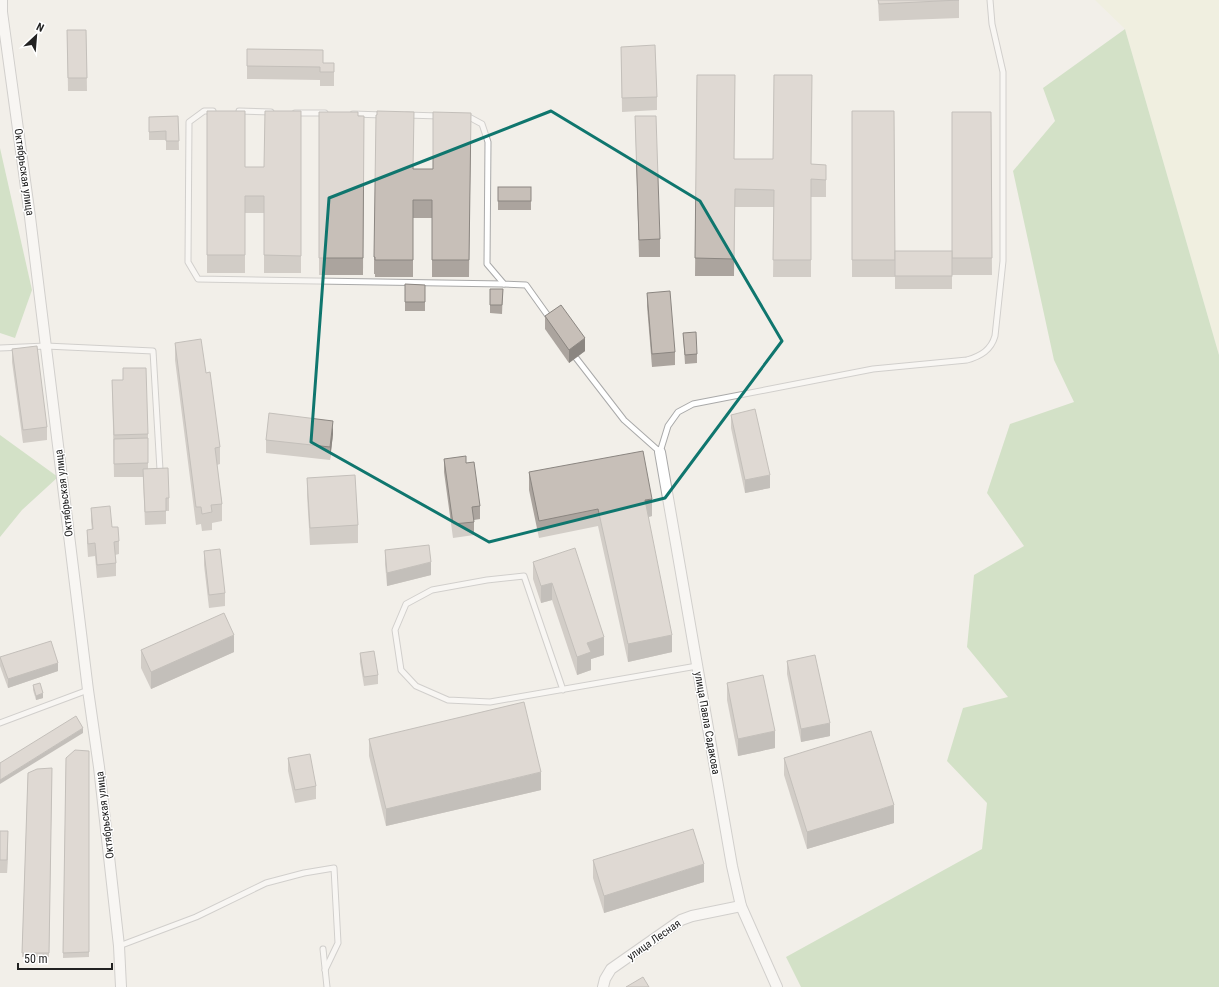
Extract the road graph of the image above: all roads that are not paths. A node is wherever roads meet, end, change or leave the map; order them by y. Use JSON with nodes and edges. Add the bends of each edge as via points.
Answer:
{"nodes":[{"id":1,"x":2,"y":0,"type":"edge"},
{"id":2,"x":990,"y":0,"type":"edge"},
{"id":3,"x":220,"y":111,"type":"edge"},
{"id":4,"x":235,"y":111,"type":"edge"},
{"id":5,"x":274,"y":112,"type":"edge"},
{"id":6,"x":290,"y":112,"type":"edge"},
{"id":7,"x":329,"y":113,"type":"edge"},
{"id":8,"x":344,"y":114,"type":"edge"},
{"id":9,"x":391,"y":115,"type":"edge"},
{"id":10,"x":399,"y":115,"type":"edge"},
{"id":11,"x":446,"y":116,"type":"edge"},
{"id":12,"x":461,"y":116,"type":"edge"},
{"id":13,"x":504,"y":284,"type":"junction"},
{"id":14,"x":553,"y":324,"type":"edge"},
{"id":15,"x":46,"y":346,"type":"junction"},
{"id":16,"x":568,"y":347,"type":"edge"},
{"id":17,"x":0,"y":348,"type":"edge"},
{"id":18,"x":660,"y":452,"type":"junction"},
{"id":19,"x":160,"y":470,"type":"edge"},
{"id":20,"x":697,"y":666,"type":"junction"},
{"id":21,"x":88,"y":690,"type":"junction"},
{"id":22,"x":563,"y":690,"type":"junction"},
{"id":23,"x":0,"y":723,"type":"edge"},
{"id":24,"x":741,"y":906,"type":"junction"},
{"id":25,"x":119,"y":946,"type":"junction"},
{"id":26,"x":323,"y":949,"type":"dead end"},
{"id":27,"x":325,"y":970,"type":"junction"},
{"id":28,"x":121,"y":987,"type":"edge"},
{"id":29,"x":327,"y":987,"type":"edge"},
{"id":30,"x":603,"y":987,"type":"edge"},
{"id":31,"x":777,"y":987,"type":"edge"}],
"edges":[{"from":1,"to":15,"type":"street","name":"Октябрьская улица"},
{"from":2,"to":18,"type":"lane","via":[[992,24],[1003,72],[1003,261],[995,336],[988,350],[967,360],[872,369],[692,404],[678,412],[668,426]]},
{"from":3,"to":13,"type":"lane","via":[[204,110],[189,122],[188,262],[198,279]]},
{"from":4,"to":5,"type":"lane"},
{"from":6,"to":7,"type":"lane"},
{"from":8,"to":9,"type":"lane"},
{"from":10,"to":11,"type":"lane"},
{"from":12,"to":13,"type":"lane","via":[[482,124],[488,142],[487,264]]},
{"from":13,"to":14,"type":"lane","via":[[526,285]]},
{"from":15,"to":17,"type":"lane"},
{"from":15,"to":19,"type":"lane","via":[[153,351]]},
{"from":15,"to":21,"type":"street","name":"Октябрьская улица"},
{"from":16,"to":18,"type":"lane","via":[[624,420]]},
{"from":18,"to":20,"type":"street","name":"улица Павла Садакова"},
{"from":20,"to":22,"type":"lane"},
{"from":20,"to":24,"type":"street","name":"улица Павла Садакова"},
{"from":21,"to":23,"type":"lane"},
{"from":21,"to":25,"type":"street","name":"Октябрьская улица"},
{"from":22,"to":22,"type":"lane","via":[[490,702],[448,700],[416,686],[401,670],[395,630],[406,604],[432,590],[524,576]]},
{"from":24,"to":30,"type":"street","name":"улица Лесная","via":[[681,920],[611,970]]},
{"from":24,"to":31,"type":"street","name":"улица Павла Садакова"},
{"from":25,"to":27,"type":"lane","via":[[196,917],[266,883],[334,868],[338,943]]},
{"from":25,"to":28,"type":"street","name":"Октябрьская улица"},
{"from":26,"to":27,"type":"lane"},
{"from":27,"to":29,"type":"lane"}]}
